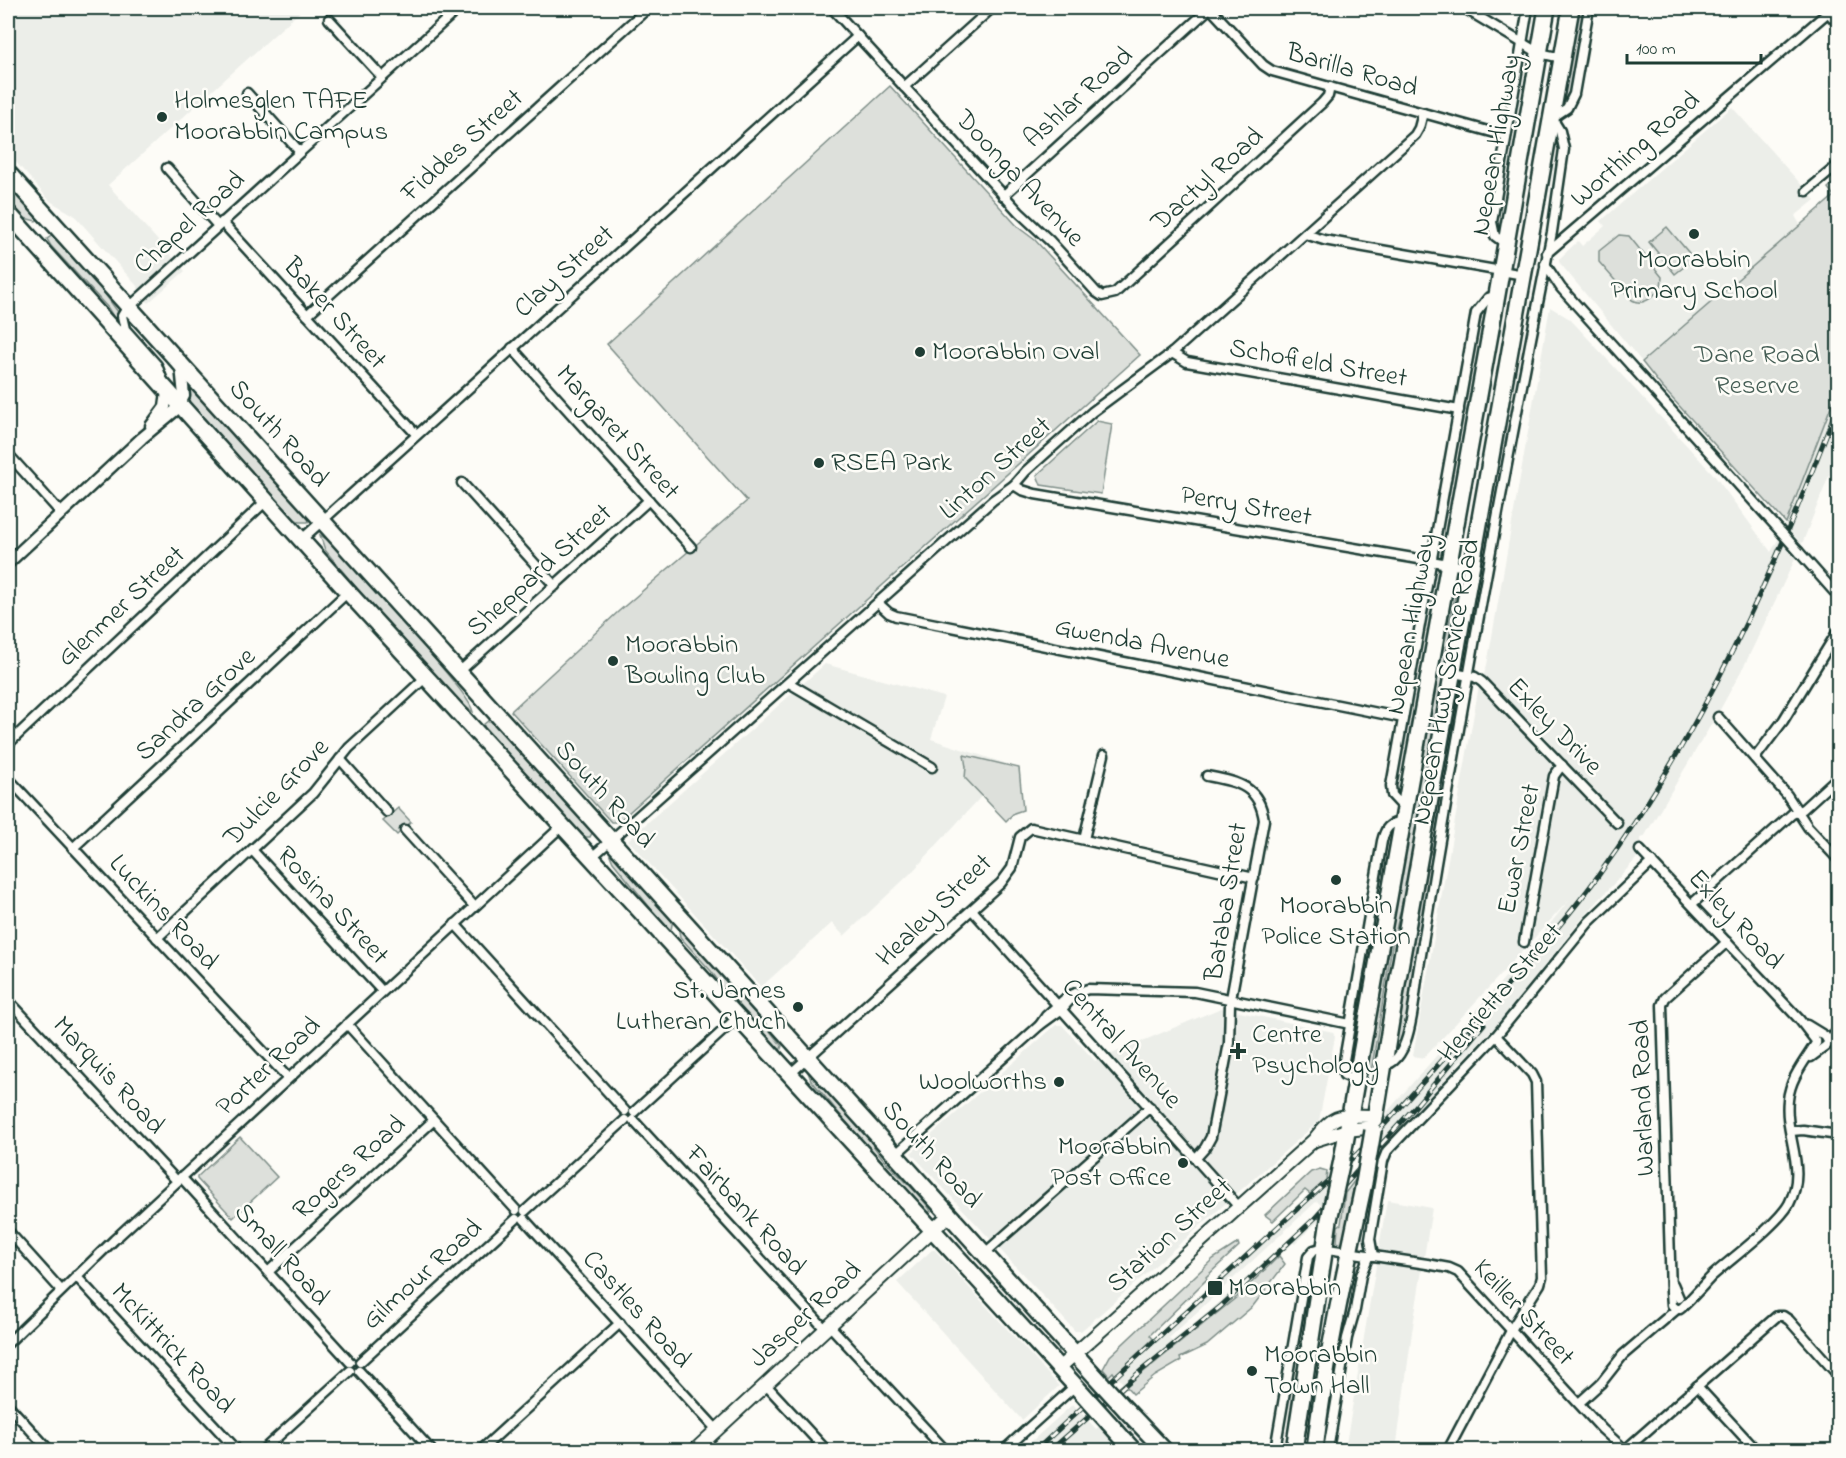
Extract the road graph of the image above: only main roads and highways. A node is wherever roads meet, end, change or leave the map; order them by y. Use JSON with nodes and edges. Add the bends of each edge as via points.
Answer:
{"nodes":[{"id":1,"x":1546,"y":8,"type":"edge"},
{"id":2,"x":1571,"y":8,"type":"edge"},
{"id":3,"x":8,"y":172,"type":"edge"},
{"id":4,"x":8,"y":213,"type":"edge"},
{"id":5,"x":490,"y":707,"type":"junction"},
{"id":6,"x":471,"y":725,"type":"junction"},
{"id":7,"x":680,"y":917,"type":"junction"},
{"id":8,"x":668,"y":941,"type":"junction"},
{"id":9,"x":1356,"y":1080,"type":"junction"},
{"id":10,"x":1381,"y":1083,"type":"junction"},
{"id":11,"x":1349,"y":1123,"type":"junction"},
{"id":12,"x":1374,"y":1125,"type":"junction"},
{"id":13,"x":950,"y":1214,"type":"junction"},
{"id":14,"x":933,"y":1230,"type":"junction"},
{"id":15,"x":1076,"y":1354,"type":"junction"},
{"id":16,"x":1059,"y":1368,"type":"junction"},
{"id":17,"x":1157,"y":1448,"type":"edge"},
{"id":18,"x":695,"y":1450,"type":"edge"},
{"id":19,"x":1133,"y":1450,"type":"edge"},
{"id":20,"x":1294,"y":1450,"type":"edge"},
{"id":21,"x":1315,"y":1450,"type":"edge"}],
"edges":[{"from":1,"to":9,"type":"highway","name":"Nepean Highway"},
{"from":2,"to":10,"type":"highway","name":"Nepean Highway"},
{"from":3,"to":5,"type":"highway","name":"South Road"},
{"from":4,"to":6,"type":"highway","name":"South Road"},
{"from":5,"to":6,"type":"highway"},
{"from":5,"to":7,"type":"highway","name":"South Road"},
{"from":6,"to":8,"type":"highway","name":"South Road"},
{"from":7,"to":8,"type":"highway"},
{"from":7,"to":13,"type":"highway","name":"South Road"},
{"from":8,"to":14,"type":"highway","name":"South Road"},
{"from":9,"to":10,"type":"highway"},
{"from":9,"to":11,"type":"highway","name":"Nepean Highway"},
{"from":10,"to":12,"type":"highway","name":"Nepean Highway"},
{"from":11,"to":12,"type":"main road","name":"Station Street"},
{"from":11,"to":15,"type":"main road","name":"Station Street","via":[[1335,1118],[1323,1128]]},
{"from":11,"to":20,"type":"highway","name":"Nepean Highway","bridge":true,"via":[[1324,1248]]},
{"from":12,"to":21,"type":"highway","name":"Nepean Highway","bridge":true},
{"from":13,"to":14,"type":"main road","name":"Jasper Road"},
{"from":13,"to":15,"type":"highway","name":"South Road"},
{"from":14,"to":16,"type":"highway","name":"South Road"},
{"from":14,"to":18,"type":"main road","name":"Jasper Road"},
{"from":15,"to":16,"type":"main road","name":"Station Street"},
{"from":15,"to":17,"type":"highway","name":"South Road","bridge":true},
{"from":16,"to":19,"type":"highway","name":"South Road","bridge":true,"via":[[1073,1391]]}]}
